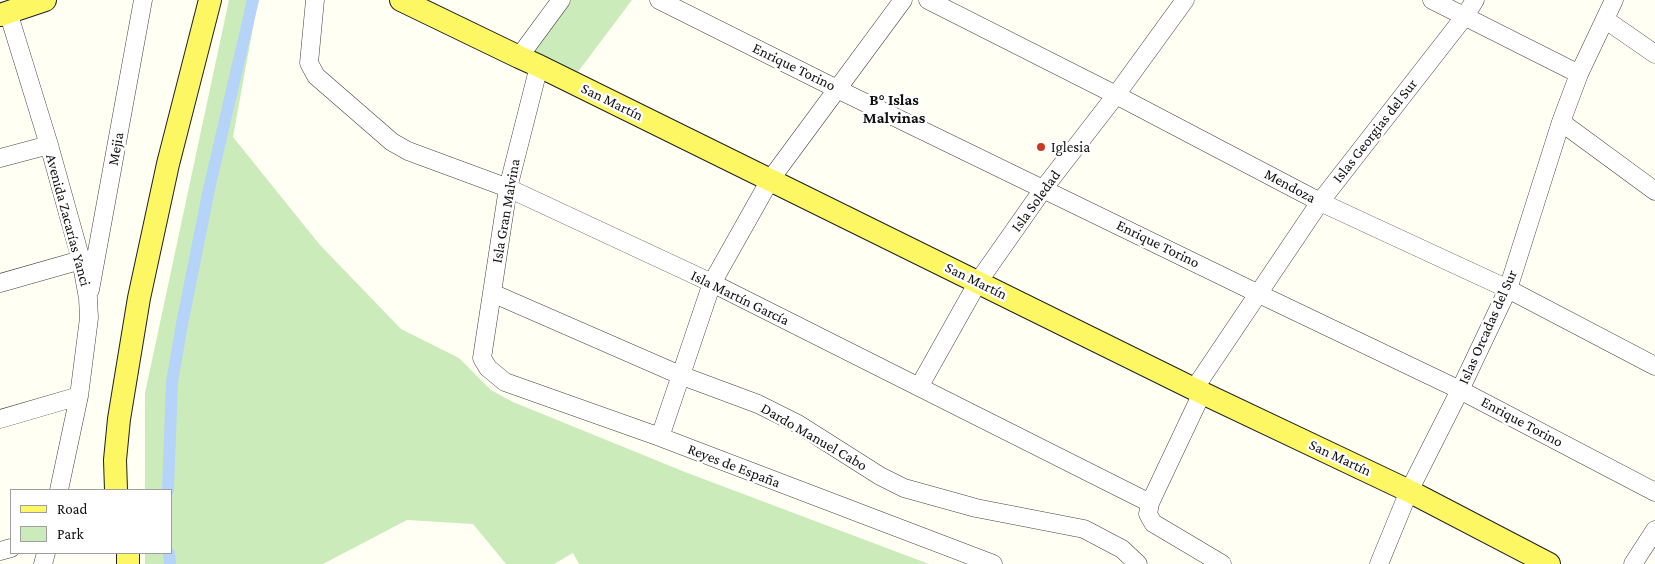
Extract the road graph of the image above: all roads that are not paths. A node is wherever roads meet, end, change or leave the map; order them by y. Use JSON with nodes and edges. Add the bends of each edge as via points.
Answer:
{"nodes":[{"id":1,"x":143,"y":0,"type":"edge"},
{"id":2,"x":210,"y":0,"type":"edge"},
{"id":3,"x":218,"y":0,"type":"edge"},
{"id":4,"x":315,"y":0,"type":"edge"},
{"id":5,"x":401,"y":0,"type":"edge"},
{"id":6,"x":562,"y":0,"type":"edge"},
{"id":7,"x":659,"y":0,"type":"edge"},
{"id":8,"x":903,"y":0,"type":"edge"},
{"id":9,"x":928,"y":0,"type":"edge"},
{"id":10,"x":1184,"y":0,"type":"edge"},
{"id":11,"x":1432,"y":0,"type":"edge"},
{"id":12,"x":1475,"y":0,"type":"edge"},
{"id":13,"x":1614,"y":0,"type":"edge"},
{"id":14,"x":39,"y":1,"type":"edge"},
{"id":15,"x":4,"y":14,"type":"edge"},
{"id":16,"x":1465,"y":16,"type":"junction"},
{"id":17,"x":1606,"y":20,"type":"junction"},
{"id":18,"x":1655,"y":54,"type":"edge"},
{"id":19,"x":529,"y":62,"type":"junction"},
{"id":20,"x":1579,"y":74,"type":"junction"},
{"id":21,"x":837,"y":89,"type":"junction"},
{"id":22,"x":1116,"y":95,"type":"junction"},
{"id":23,"x":1561,"y":122,"type":"junction"},
{"id":24,"x":49,"y":145,"type":"junction"},
{"id":25,"x":0,"y":158,"type":"edge"},
{"id":26,"x":770,"y":180,"type":"junction"},
{"id":27,"x":508,"y":188,"type":"junction"},
{"id":28,"x":1044,"y":188,"type":"junction"},
{"id":29,"x":1655,"y":191,"type":"edge"},
{"id":30,"x":1320,"y":202,"type":"junction"},
{"id":31,"x":80,"y":260,"type":"junction"},
{"id":32,"x":978,"y":282,"type":"junction"},
{"id":33,"x":712,"y":283,"type":"junction"},
{"id":34,"x":0,"y":284,"type":"edge"},
{"id":35,"x":1508,"y":289,"type":"junction"},
{"id":36,"x":492,"y":293,"type":"junction"},
{"id":37,"x":1260,"y":294,"type":"junction"},
{"id":38,"x":88,"y":298,"type":"junction"},
{"id":39,"x":482,"y":358,"type":"joint"},
{"id":40,"x":1655,"y":366,"type":"edge"},
{"id":41,"x":680,"y":375,"type":"junction"},
{"id":42,"x":919,"y":387,"type":"junction"},
{"id":43,"x":1460,"y":390,"type":"junction"},
{"id":44,"x":1198,"y":391,"type":"junction"},
{"id":45,"x":79,"y":396,"type":"junction"},
{"id":46,"x":0,"y":419,"type":"edge"},
{"id":47,"x":660,"y":438,"type":"junction"},
{"id":48,"x":59,"y":489,"type":"edge"},
{"id":49,"x":116,"y":489,"type":"edge"},
{"id":50,"x":124,"y":489,"type":"edge"},
{"id":51,"x":1408,"y":491,"type":"junction"},
{"id":52,"x":1655,"y":492,"type":"edge"},
{"id":53,"x":1150,"y":503,"type":"junction"},
{"id":54,"x":1655,"y":530,"type":"edge"},
{"id":55,"x":993,"y":564,"type":"edge"},
{"id":56,"x":1138,"y":564,"type":"edge"},
{"id":57,"x":1222,"y":564,"type":"edge"},
{"id":58,"x":1379,"y":564,"type":"edge"},
{"id":59,"x":1549,"y":564,"type":"edge"},
{"id":60,"x":1633,"y":564,"type":"edge"}],
"edges":[{"from":1,"to":38,"type":"street","name":"Mejia"},
{"from":2,"to":49,"type":"main road","via":[[168,164],[139,298],[119,419]]},
{"from":3,"to":50,"type":"main road","via":[[162,217],[136,368]]},
{"from":4,"to":27,"type":"street","name":"Isla Martín García","via":[[309,63],[316,76],[392,142]]},
{"from":5,"to":19,"type":"main road","name":"San Martín"},
{"from":6,"to":19,"type":"street","name":"Isla Gran Malvina"},
{"from":7,"to":21,"type":"street","name":"Enrique Torino"},
{"from":8,"to":21,"type":"street"},
{"from":9,"to":22,"type":"street","name":"Mendoza"},
{"from":10,"to":22,"type":"street","name":"Isla Soledad"},
{"from":11,"to":16,"type":"street"},
{"from":12,"to":16,"type":"street","name":"Islas Georgias del Sur"},
{"from":13,"to":17,"type":"street","name":"Islas Orcadas del Sur"},
{"from":14,"to":15,"type":"main road"},
{"from":15,"to":24,"type":"street","name":"Avenida Zacarías Yanci"},
{"from":16,"to":20,"type":"street"},
{"from":16,"to":30,"type":"street","name":"Islas Georgias del Sur"},
{"from":17,"to":18,"type":"street"},
{"from":17,"to":20,"type":"street","name":"Islas Orcadas del Sur"},
{"from":19,"to":26,"type":"main road","name":"San Martín"},
{"from":19,"to":27,"type":"street","name":"Isla Gran Malvina"},
{"from":20,"to":23,"type":"street","name":"Islas Orcadas del Sur"},
{"from":21,"to":26,"type":"street"},
{"from":21,"to":28,"type":"street","name":"Enrique Torino"},
{"from":22,"to":28,"type":"street","name":"Isla Soledad"},
{"from":22,"to":30,"type":"street","name":"Mendoza"},
{"from":23,"to":29,"type":"street"},
{"from":23,"to":35,"type":"street","name":"Islas Orcadas del Sur"},
{"from":24,"to":25,"type":"street"},
{"from":24,"to":31,"type":"street","name":"Avenida Zacarías Yanci"},
{"from":26,"to":32,"type":"main road","name":"San Martín"},
{"from":26,"to":33,"type":"street"},
{"from":27,"to":33,"type":"street","name":"Isla Martín García"},
{"from":27,"to":36,"type":"street","name":"Isla Gran Malvina"},
{"from":28,"to":32,"type":"street","name":"Isla Soledad"},
{"from":28,"to":37,"type":"street","name":"Enrique Torino"},
{"from":30,"to":35,"type":"street","name":"Mendoza"},
{"from":30,"to":37,"type":"street","name":"Islas Georgias del Sur"},
{"from":31,"to":34,"type":"street"},
{"from":31,"to":38,"type":"street","name":"Avenida Zacarías Yanci"},
{"from":32,"to":42,"type":"street","name":"Isla Soledad"},
{"from":32,"to":44,"type":"main road","name":"San Martín"},
{"from":33,"to":41,"type":"street"},
{"from":33,"to":42,"type":"street","name":"Isla Martín García"},
{"from":35,"to":40,"type":"street","name":"Mendoza"},
{"from":35,"to":43,"type":"street","name":"Islas Orcadas del Sur"},
{"from":36,"to":39,"type":"street","name":"Isla Gran Malvina"},
{"from":36,"to":41,"type":"street","name":"Dardo Manuel Cabo"},
{"from":37,"to":43,"type":"street","name":"Enrique Torino"},
{"from":37,"to":44,"type":"street","name":"Islas Georgias del Sur"},
{"from":38,"to":45,"type":"street","name":"Avenida Zacarías Yanci","via":[[89,318]]},
{"from":39,"to":47,"type":"street","name":"Reyes de España","via":[[488,368],[505,382]]},
{"from":41,"to":47,"type":"street"},
{"from":41,"to":56,"type":"street","name":"Dardo Manuel Cabo","via":[[758,404],[798,424],[904,488],[976,508],[1084,529],[1122,549]]},
{"from":42,"to":53,"type":"street","name":"Isla Martín García"},
{"from":43,"to":51,"type":"street","name":"Islas Orcadas del Sur"},
{"from":43,"to":52,"type":"street","name":"Enrique Torino"},
{"from":44,"to":51,"type":"main road","name":"San Martín"},
{"from":44,"to":53,"type":"street","name":"Islas Georgias del Sur"},
{"from":45,"to":46,"type":"street"},
{"from":45,"to":48,"type":"street","name":"Avenida Zacarías Yanci"},
{"from":47,"to":55,"type":"street","name":"Reyes de España"},
{"from":51,"to":58,"type":"street","name":"Islas Orcadas del Sur"},
{"from":51,"to":59,"type":"main road","name":"San Martín"},
{"from":53,"to":57,"type":"street","via":[[1148,514],[1153,523]]},
{"from":54,"to":60,"type":"street"}]}
